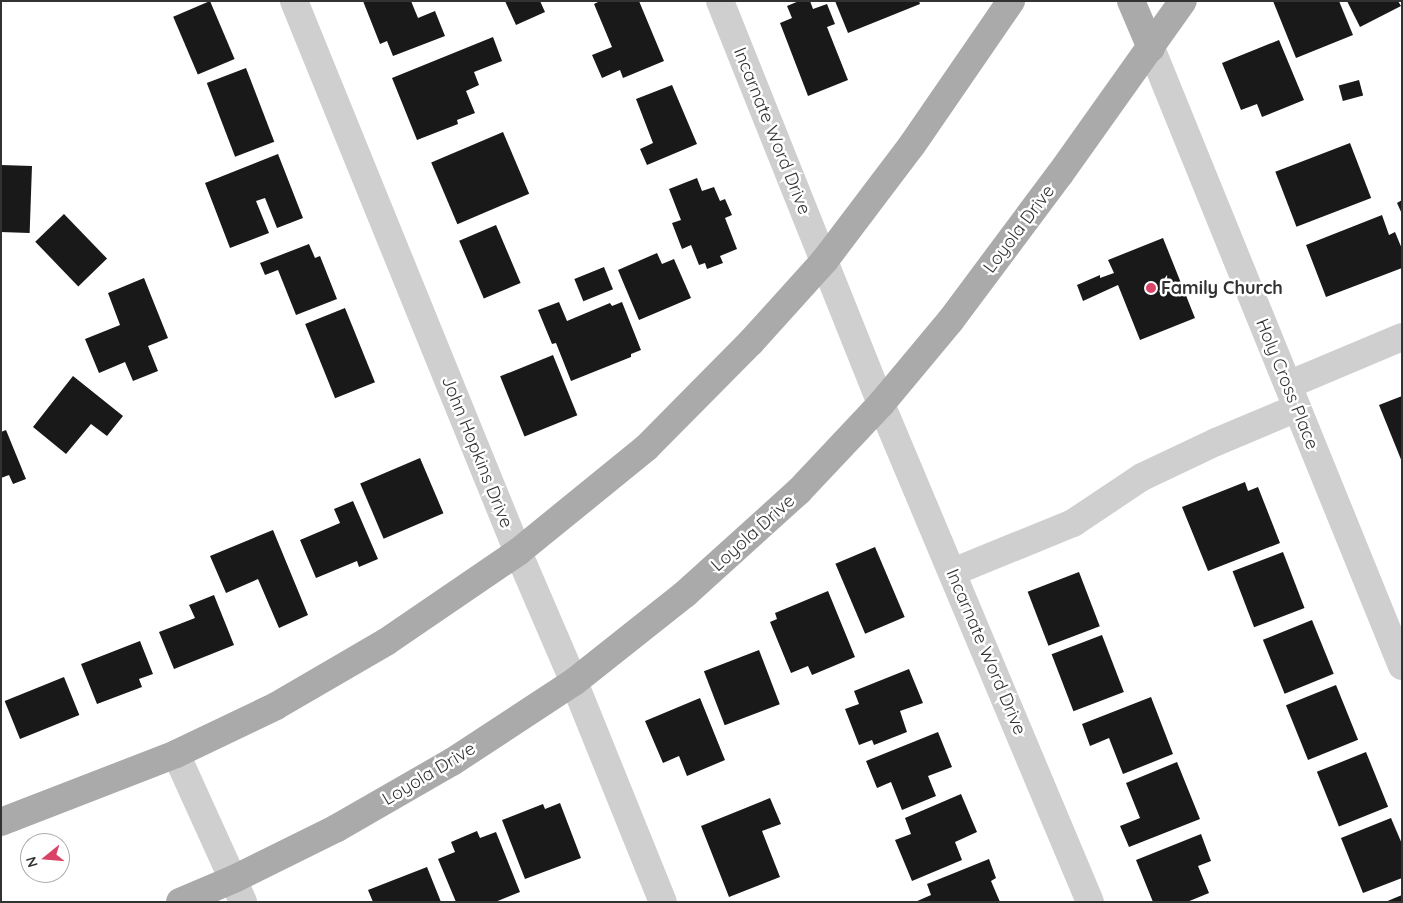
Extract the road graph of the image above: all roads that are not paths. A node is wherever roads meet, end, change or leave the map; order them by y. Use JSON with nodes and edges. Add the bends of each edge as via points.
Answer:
{"nodes":[{"id":1,"x":294,"y":1,"type":"edge"},
{"id":2,"x":720,"y":1,"type":"edge"},
{"id":3,"x":1011,"y":1,"type":"edge"},
{"id":4,"x":1131,"y":1,"type":"edge"},
{"id":5,"x":1183,"y":1,"type":"edge"},
{"id":6,"x":1151,"y":48,"type":"junction"},
{"id":7,"x":824,"y":260,"type":"junction"},
{"id":8,"x":1402,"y":337,"type":"edge"},
{"id":9,"x":1292,"y":396,"type":"junction"},
{"id":10,"x":881,"y":404,"type":"junction"},
{"id":11,"x":518,"y":552,"type":"junction"},
{"id":12,"x":953,"y":572,"type":"junction"},
{"id":13,"x":1402,"y":666,"type":"edge"},
{"id":14,"x":574,"y":682,"type":"junction"},
{"id":15,"x":176,"y":754,"type":"junction"},
{"id":16,"x":1,"y":822,"type":"edge"},
{"id":17,"x":239,"y":891,"type":"edge"},
{"id":18,"x":180,"y":902,"type":"edge"},
{"id":19,"x":663,"y":902,"type":"edge"},
{"id":20,"x":1090,"y":902,"type":"edge"}],
"edges":[{"from":1,"to":11,"type":"street","name":"John Hopkins Drive"},
{"from":2,"to":7,"type":"street","name":"Incarnate Word Drive"},
{"from":3,"to":7,"type":"main road","via":[[912,145]]},
{"from":4,"to":6,"type":"main road"},
{"from":5,"to":6,"type":"main road","name":"Loyola Drive"},
{"from":6,"to":9,"type":"street","name":"Holy Cross Place"},
{"from":6,"to":10,"type":"main road","name":"Loyola Drive","via":[[951,320]]},
{"from":7,"to":10,"type":"street","name":"Incarnate Word Drive"},
{"from":7,"to":11,"type":"main road","via":[[751,342],[646,448]]},
{"from":8,"to":9,"type":"street"},
{"from":9,"to":12,"type":"street","via":[[1216,442],[1142,477],[1073,523]]},
{"from":9,"to":13,"type":"street","name":"Holy Cross Place"},
{"from":10,"to":12,"type":"street","name":"Incarnate Word Drive"},
{"from":10,"to":14,"type":"main road","name":"Loyola Drive","via":[[799,491],[685,594]]},
{"from":11,"to":14,"type":"street","name":"John Hopkins Drive"},
{"from":11,"to":15,"type":"main road","via":[[377,647],[276,706]]},
{"from":12,"to":20,"type":"street","name":"Incarnate Word Drive"},
{"from":14,"to":17,"type":"main road","name":"Loyola Drive"},
{"from":14,"to":19,"type":"street","name":"John Hopkins Drive"},
{"from":15,"to":16,"type":"main road"},
{"from":15,"to":17,"type":"street"},
{"from":17,"to":18,"type":"main road","name":"Loyola Drive"}]}
